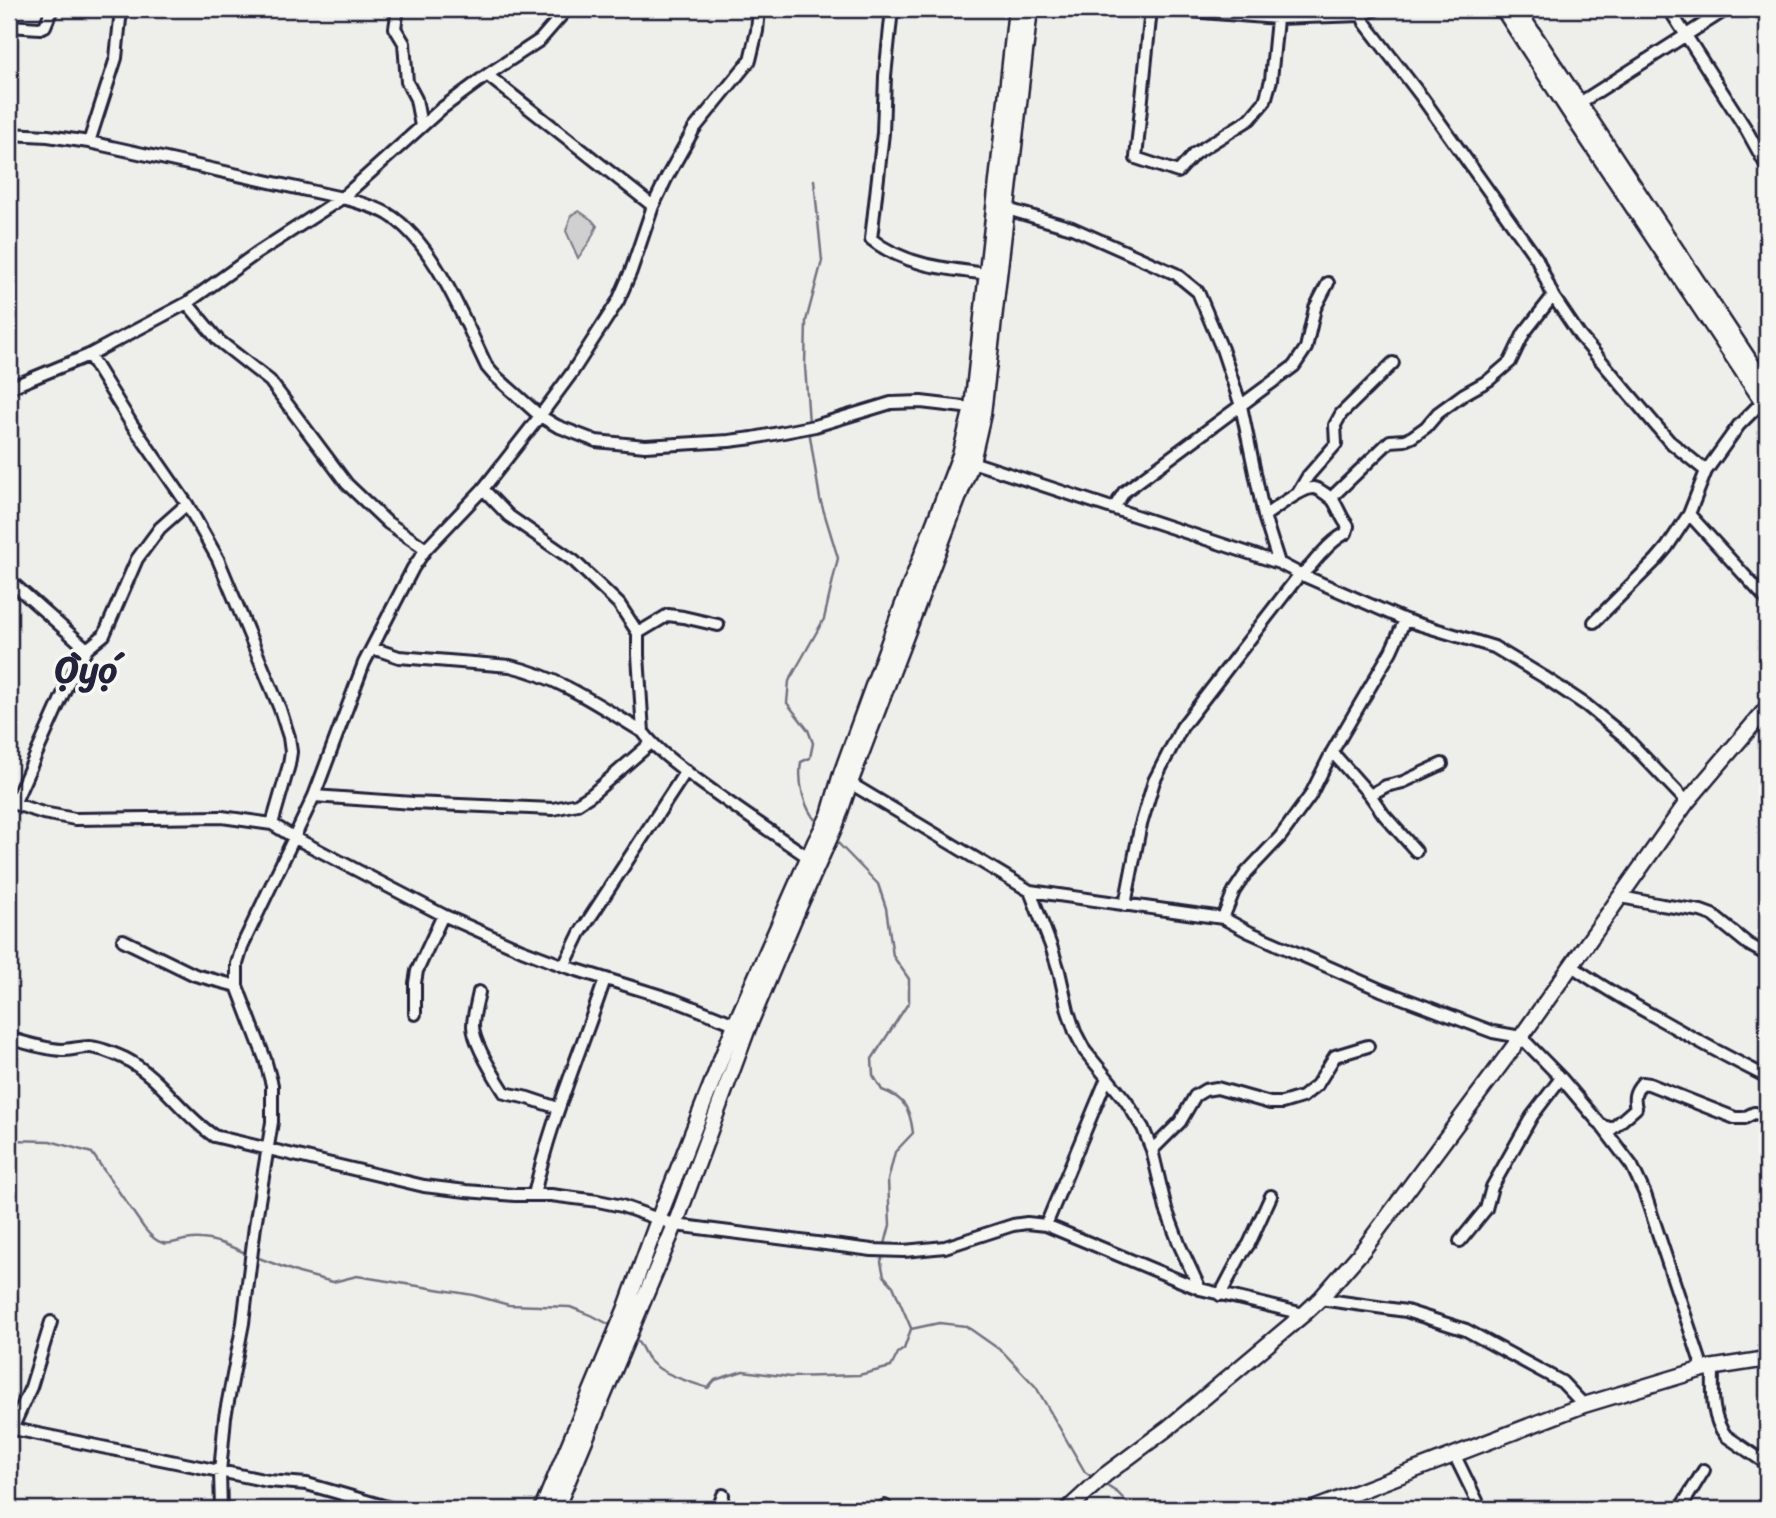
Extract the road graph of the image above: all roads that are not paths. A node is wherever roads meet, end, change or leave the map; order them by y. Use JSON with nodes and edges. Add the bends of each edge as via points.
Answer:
{"nodes":[{"id":1,"x":52,"y":9,"type":"edge"},
{"id":2,"x":124,"y":9,"type":"edge"},
{"id":3,"x":398,"y":9,"type":"edge"},
{"id":4,"x":567,"y":9,"type":"edge"},
{"id":5,"x":759,"y":9,"type":"edge"},
{"id":6,"x":892,"y":9,"type":"edge"},
{"id":7,"x":1016,"y":9,"type":"edge"},
{"id":8,"x":1030,"y":9,"type":"edge"},
{"id":9,"x":1151,"y":9,"type":"edge"},
{"id":10,"x":1165,"y":9,"type":"edge"},
{"id":11,"x":1376,"y":9,"type":"edge"},
{"id":12,"x":1503,"y":9,"type":"edge"},
{"id":13,"x":1517,"y":9,"type":"edge"},
{"id":14,"x":1669,"y":9,"type":"edge"},
{"id":15,"x":1727,"y":9,"type":"edge"},
{"id":16,"x":1361,"y":12,"type":"edge"},
{"id":17,"x":1278,"y":13,"type":"edge"},
{"id":18,"x":9,"y":26,"type":"edge"},
{"id":19,"x":1687,"y":35,"type":"junction"},
{"id":20,"x":486,"y":75,"type":"junction"},
{"id":21,"x":1578,"y":104,"type":"junction"},
{"id":22,"x":1010,"y":124,"type":"junction"},
{"id":23,"x":421,"y":126,"type":"junction"},
{"id":24,"x":9,"y":134,"type":"edge"},
{"id":25,"x":89,"y":142,"type":"junction"},
{"id":26,"x":1767,"y":167,"type":"edge"},
{"id":27,"x":342,"y":198,"type":"junction"},
{"id":28,"x":653,"y":206,"type":"junction"},
{"id":29,"x":1007,"y":209,"type":"junction"},
{"id":30,"x":988,"y":274,"type":"junction"},
{"id":31,"x":1328,"y":283,"type":"dead end"},
{"id":32,"x":1553,"y":296,"type":"junction"},
{"id":33,"x":187,"y":303,"type":"junction"},
{"id":34,"x":89,"y":355,"type":"junction"},
{"id":35,"x":1393,"y":363,"type":"dead end"},
{"id":36,"x":9,"y":388,"type":"edge"},
{"id":37,"x":1766,"y":399,"type":"edge"},
{"id":38,"x":1241,"y":406,"type":"junction"},
{"id":39,"x":972,"y":408,"type":"junction"},
{"id":40,"x":540,"y":416,"type":"junction"},
{"id":41,"x":972,"y":462,"type":"junction"},
{"id":42,"x":1706,"y":471,"type":"junction"},
{"id":43,"x":483,"y":489,"type":"junction"},
{"id":44,"x":1298,"y":493,"type":"junction"},
{"id":45,"x":1333,"y":500,"type":"junction"},
{"id":46,"x":187,"y":504,"type":"junction"},
{"id":47,"x":1114,"y":508,"type":"junction"},
{"id":48,"x":1689,"y":514,"type":"junction"},
{"id":49,"x":1264,"y":516,"type":"junction"},
{"id":50,"x":426,"y":549,"type":"junction"},
{"id":51,"x":1279,"y":563,"type":"junction"},
{"id":52,"x":1300,"y":574,"type":"junction"},
{"id":53,"x":9,"y":580,"type":"edge"},
{"id":54,"x":1767,"y":600,"type":"edge"},
{"id":55,"x":1405,"y":620,"type":"junction"},
{"id":56,"x":903,"y":622,"type":"junction"},
{"id":57,"x":1594,"y":622,"type":"dead end"},
{"id":58,"x":718,"y":625,"type":"dead end"},
{"id":59,"x":638,"y":632,"type":"junction"},
{"id":60,"x":372,"y":648,"type":"junction"},
{"id":61,"x":87,"y":649,"type":"junction"},
{"id":62,"x":1767,"y":708,"type":"edge"},
{"id":63,"x":643,"y":732,"type":"junction"},
{"id":64,"x":651,"y":743,"type":"junction"},
{"id":65,"x":1332,"y":752,"type":"junction"},
{"id":66,"x":1442,"y":764,"type":"dead end"},
{"id":67,"x":686,"y":771,"type":"junction"},
{"id":68,"x":850,"y":783,"type":"junction"},
{"id":69,"x":1370,"y":795,"type":"junction"},
{"id":70,"x":314,"y":796,"type":"junction"},
{"id":71,"x":1687,"y":802,"type":"junction"},
{"id":72,"x":11,"y":803,"type":"edge"},
{"id":73,"x":833,"y":819,"type":"junction"},
{"id":74,"x":272,"y":824,"type":"junction"},
{"id":75,"x":295,"y":838,"type":"junction"},
{"id":76,"x":820,"y":845,"type":"junction"},
{"id":77,"x":1416,"y":851,"type":"dead end"},
{"id":78,"x":808,"y":857,"type":"junction"},
{"id":79,"x":1030,"y":891,"type":"junction"},
{"id":80,"x":1621,"y":897,"type":"junction"},
{"id":81,"x":794,"y":905,"type":"junction"},
{"id":82,"x":1125,"y":905,"type":"junction"},
{"id":83,"x":443,"y":915,"type":"junction"},
{"id":84,"x":1223,"y":918,"type":"junction"},
{"id":85,"x":122,"y":940,"type":"dead end"},
{"id":86,"x":1767,"y":955,"type":"edge"},
{"id":87,"x":1572,"y":966,"type":"junction"},
{"id":88,"x":564,"y":967,"type":"junction"},
{"id":89,"x":605,"y":979,"type":"junction"},
{"id":90,"x":237,"y":986,"type":"junction"},
{"id":91,"x":479,"y":992,"type":"dead end"},
{"id":92,"x":415,"y":1014,"type":"dead end"},
{"id":93,"x":736,"y":1024,"type":"junction"},
{"id":94,"x":1521,"y":1037,"type":"junction"},
{"id":95,"x":9,"y":1038,"type":"edge"},
{"id":96,"x":1368,"y":1046,"type":"dead end"},
{"id":97,"x":1767,"y":1077,"type":"edge"},
{"id":98,"x":1107,"y":1078,"type":"junction"},
{"id":99,"x":1561,"y":1078,"type":"junction"},
{"id":100,"x":558,"y":1108,"type":"junction"},
{"id":101,"x":1767,"y":1115,"type":"edge"},
{"id":102,"x":1601,"y":1125,"type":"junction"},
{"id":103,"x":268,"y":1148,"type":"junction"},
{"id":104,"x":1152,"y":1150,"type":"junction"},
{"id":105,"x":534,"y":1195,"type":"junction"},
{"id":106,"x":1271,"y":1196,"type":"dead end"},
{"id":107,"x":658,"y":1220,"type":"junction"},
{"id":108,"x":675,"y":1225,"type":"junction"},
{"id":109,"x":1046,"y":1225,"type":"junction"},
{"id":110,"x":1460,"y":1241,"type":"dead end"},
{"id":111,"x":1200,"y":1289,"type":"junction"},
{"id":112,"x":1220,"y":1295,"type":"junction"},
{"id":113,"x":1320,"y":1299,"type":"junction"},
{"id":114,"x":631,"y":1311,"type":"junction"},
{"id":115,"x":1304,"y":1314,"type":"junction"},
{"id":116,"x":51,"y":1322,"type":"dead end"},
{"id":117,"x":1767,"y":1359,"type":"edge"},
{"id":118,"x":611,"y":1361,"type":"junction"},
{"id":119,"x":1708,"y":1368,"type":"junction"},
{"id":120,"x":1584,"y":1405,"type":"junction"},
{"id":121,"x":10,"y":1428,"type":"edge"},
{"id":122,"x":1454,"y":1454,"type":"junction"},
{"id":123,"x":1767,"y":1464,"type":"edge"},
{"id":124,"x":1704,"y":1470,"type":"dead end"},
{"id":125,"x":220,"y":1472,"type":"junction"},
{"id":126,"x":9,"y":1481,"type":"edge"},
{"id":127,"x":9,"y":1487,"type":"edge"},
{"id":128,"x":723,"y":1495,"type":"dead end"},
{"id":129,"x":221,"y":1509,"type":"edge"},
{"id":130,"x":394,"y":1509,"type":"edge"},
{"id":131,"x":542,"y":1509,"type":"edge"},
{"id":132,"x":556,"y":1509,"type":"edge"},
{"id":133,"x":718,"y":1509,"type":"edge"},
{"id":134,"x":1068,"y":1509,"type":"edge"},
{"id":135,"x":1313,"y":1509,"type":"edge"},
{"id":136,"x":1482,"y":1509,"type":"edge"},
{"id":137,"x":1680,"y":1509,"type":"edge"}],
"edges":[{"from":1,"to":18,"type":"street","via":[[40,28]]},
{"from":2,"to":25,"type":"street","via":[[116,58]]},
{"from":3,"to":23,"type":"street","via":[[395,28],[404,43],[407,82]]},
{"from":4,"to":20,"type":"street","via":[[540,40]]},
{"from":5,"to":28,"type":"street","via":[[750,60],[694,129]]},
{"from":6,"to":30,"type":"street","via":[[872,239],[911,261]]},
{"from":7,"to":22,"type":"main road"},
{"from":8,"to":22,"type":"main road"},
{"from":9,"to":17,"type":"street","via":[[1136,158],[1178,172],[1194,154],[1250,119],[1265,101]]},
{"from":10,"to":17,"type":"street"},
{"from":11,"to":16,"type":"street"},
{"from":12,"to":37,"type":"main road"},
{"from":13,"to":21,"type":"main road"},
{"from":14,"to":19,"type":"street"},
{"from":15,"to":19,"type":"street"},
{"from":16,"to":17,"type":"street"},
{"from":16,"to":32,"type":"street","via":[[1537,259]]},
{"from":19,"to":21,"type":"street"},
{"from":19,"to":26,"type":"street"},
{"from":20,"to":23,"type":"street"},
{"from":20,"to":28,"type":"street"},
{"from":21,"to":37,"type":"main road"},
{"from":22,"to":29,"type":"main road"},
{"from":22,"to":30,"type":"main road"},
{"from":23,"to":27,"type":"street"},
{"from":24,"to":25,"type":"street"},
{"from":25,"to":27,"type":"street"},
{"from":27,"to":33,"type":"street"},
{"from":27,"to":40,"type":"street","via":[[386,213],[411,234],[445,281],[487,367]]},
{"from":28,"to":40,"type":"street","via":[[618,301]]},
{"from":29,"to":38,"type":"street","via":[[1072,228],[1176,274],[1198,292]]},
{"from":29,"to":41,"type":"main road","via":[[983,414]]},
{"from":30,"to":39,"type":"main road"},
{"from":31,"to":38,"type":"street","via":[[1315,308],[1306,348],[1294,366]]},
{"from":32,"to":42,"type":"street","via":[[1580,336],[1657,428]]},
{"from":32,"to":45,"type":"street","via":[[1524,332],[1510,362],[1438,412],[1426,427],[1405,440],[1390,441]]},
{"from":33,"to":34,"type":"street"},
{"from":33,"to":50,"type":"street","via":[[218,340],[270,381],[347,484],[388,523]]},
{"from":34,"to":36,"type":"street"},
{"from":34,"to":46,"type":"street"},
{"from":35,"to":44,"type":"street","via":[[1341,414],[1335,425],[1336,444]]},
{"from":37,"to":42,"type":"street","via":[[1739,425]]},
{"from":38,"to":47,"type":"street","via":[[1124,492]]},
{"from":38,"to":49,"type":"street"},
{"from":39,"to":40,"type":"street","via":[[891,403],[815,426],[729,441],[645,446],[596,441]]},
{"from":39,"to":56,"type":"main road"},
{"from":40,"to":43,"type":"street"},
{"from":41,"to":47,"type":"street"},
{"from":41,"to":56,"type":"main road"},
{"from":42,"to":48,"type":"street"},
{"from":43,"to":50,"type":"street"},
{"from":43,"to":59,"type":"street","via":[[509,516],[574,561],[619,604]]},
{"from":44,"to":45,"type":"street","via":[[1317,488]]},
{"from":44,"to":49,"type":"street"},
{"from":45,"to":52,"type":"street","via":[[1348,526],[1346,533]]},
{"from":46,"to":61,"type":"street","via":[[148,542],[104,635]]},
{"from":46,"to":74,"type":"street","via":[[218,559],[289,737],[289,765]]},
{"from":47,"to":51,"type":"street"},
{"from":48,"to":54,"type":"street"},
{"from":48,"to":57,"type":"street","via":[[1656,560]]},
{"from":49,"to":51,"type":"street"},
{"from":50,"to":60,"type":"street"},
{"from":51,"to":52,"type":"street"},
{"from":52,"to":55,"type":"street"},
{"from":52,"to":82,"type":"street","via":[[1182,727],[1154,781]]},
{"from":53,"to":61,"type":"street"},
{"from":55,"to":65,"type":"street"},
{"from":55,"to":71,"type":"street","via":[[1494,647],[1544,677],[1624,736]]},
{"from":56,"to":68,"type":"main road"},
{"from":56,"to":73,"type":"main road","via":[[841,774]]},
{"from":58,"to":59,"type":"street","via":[[668,615]]},
{"from":59,"to":63,"type":"street"},
{"from":60,"to":63,"type":"street","via":[[399,657],[527,670]]},
{"from":60,"to":70,"type":"street"},
{"from":61,"to":72,"type":"street"},
{"from":62,"to":71,"type":"main road"},
{"from":63,"to":64,"type":"street"},
{"from":64,"to":67,"type":"street"},
{"from":64,"to":70,"type":"street","via":[[591,794],[566,807]]},
{"from":65,"to":69,"type":"street"},
{"from":65,"to":84,"type":"street","via":[[1311,796],[1246,873]]},
{"from":66,"to":69,"type":"street"},
{"from":67,"to":78,"type":"street"},
{"from":67,"to":88,"type":"street","via":[[580,933]]},
{"from":68,"to":73,"type":"main road"},
{"from":68,"to":79,"type":"street"},
{"from":69,"to":77,"type":"street"},
{"from":70,"to":75,"type":"street"},
{"from":71,"to":80,"type":"main road"},
{"from":72,"to":74,"type":"street","via":[[75,819],[213,817]]},
{"from":73,"to":76,"type":"main road"},
{"from":74,"to":75,"type":"street"},
{"from":75,"to":83,"type":"street"},
{"from":75,"to":90,"type":"street","via":[[243,944]]},
{"from":76,"to":78,"type":"main road"},
{"from":76,"to":81,"type":"main road"},
{"from":78,"to":81,"type":"main road"},
{"from":79,"to":82,"type":"street"},
{"from":79,"to":98,"type":"street","via":[[1075,1032]]},
{"from":80,"to":86,"type":"street","via":[[1701,911]]},
{"from":80,"to":87,"type":"main road"},
{"from":81,"to":93,"type":"main road"},
{"from":81,"to":108,"type":"main road"},
{"from":82,"to":84,"type":"street"},
{"from":83,"to":88,"type":"street"},
{"from":83,"to":92,"type":"street","via":[[417,971]]},
{"from":84,"to":94,"type":"street","via":[[1381,990],[1493,1032]]},
{"from":85,"to":90,"type":"street","via":[[195,975]]},
{"from":87,"to":94,"type":"main road"},
{"from":87,"to":97,"type":"street","via":[[1621,998]]},
{"from":88,"to":89,"type":"street"},
{"from":89,"to":93,"type":"street","via":[[674,999]]},
{"from":89,"to":100,"type":"street"},
{"from":90,"to":103,"type":"street","via":[[272,1085]]},
{"from":91,"to":100,"type":"street","via":[[474,1035],[498,1084],[505,1093]]},
{"from":93,"to":107,"type":"main road"},
{"from":94,"to":99,"type":"street"},
{"from":94,"to":113,"type":"main road","via":[[1363,1250]]},
{"from":95,"to":103,"type":"street","via":[[62,1050],[91,1047],[122,1057],[214,1136]]},
{"from":96,"to":104,"type":"street","via":[[1335,1056],[1317,1085],[1302,1097],[1282,1103],[1217,1088],[1205,1090],[1195,1096],[1180,1122]]},
{"from":98,"to":104,"type":"street","via":[[1126,1101]]},
{"from":98,"to":109,"type":"street"},
{"from":99,"to":102,"type":"street"},
{"from":99,"to":110,"type":"street","via":[[1532,1116],[1492,1188],[1486,1209]]},
{"from":100,"to":105,"type":"street"},
{"from":101,"to":102,"type":"street","via":[[1735,1118],[1643,1083],[1633,1098],[1636,1108],[1612,1129]]},
{"from":102,"to":119,"type":"street","via":[[1632,1166],[1645,1194]]},
{"from":103,"to":105,"type":"street","via":[[424,1186]]},
{"from":103,"to":125,"type":"street"},
{"from":104,"to":111,"type":"street","via":[[1166,1209]]},
{"from":105,"to":107,"type":"street","via":[[598,1201]]},
{"from":106,"to":112,"type":"street"},
{"from":107,"to":108,"type":"street"},
{"from":107,"to":114,"type":"main road"},
{"from":108,"to":109,"type":"street","via":[[872,1251],[945,1247],[1013,1225]]},
{"from":108,"to":114,"type":"main road"},
{"from":109,"to":111,"type":"street"},
{"from":111,"to":112,"type":"street"},
{"from":112,"to":115,"type":"street"},
{"from":113,"to":115,"type":"main road"},
{"from":113,"to":120,"type":"street","via":[[1406,1311],[1466,1330],[1562,1382]]},
{"from":114,"to":118,"type":"main road"},
{"from":115,"to":134,"type":"main road"},
{"from":116,"to":121,"type":"street","via":[[31,1387]]},
{"from":117,"to":119,"type":"main road"},
{"from":118,"to":131,"type":"main road"},
{"from":118,"to":132,"type":"main road"},
{"from":119,"to":120,"type":"main road"},
{"from":119,"to":123,"type":"street","via":[[1722,1430]]},
{"from":120,"to":122,"type":"main road"},
{"from":121,"to":125,"type":"street"},
{"from":122,"to":135,"type":"main road"},
{"from":122,"to":136,"type":"street"},
{"from":124,"to":137,"type":"street"},
{"from":125,"to":129,"type":"street"},
{"from":125,"to":130,"type":"street","via":[[298,1482]]},
{"from":126,"to":127,"type":"street"},
{"from":128,"to":133,"type":"street"}]}
